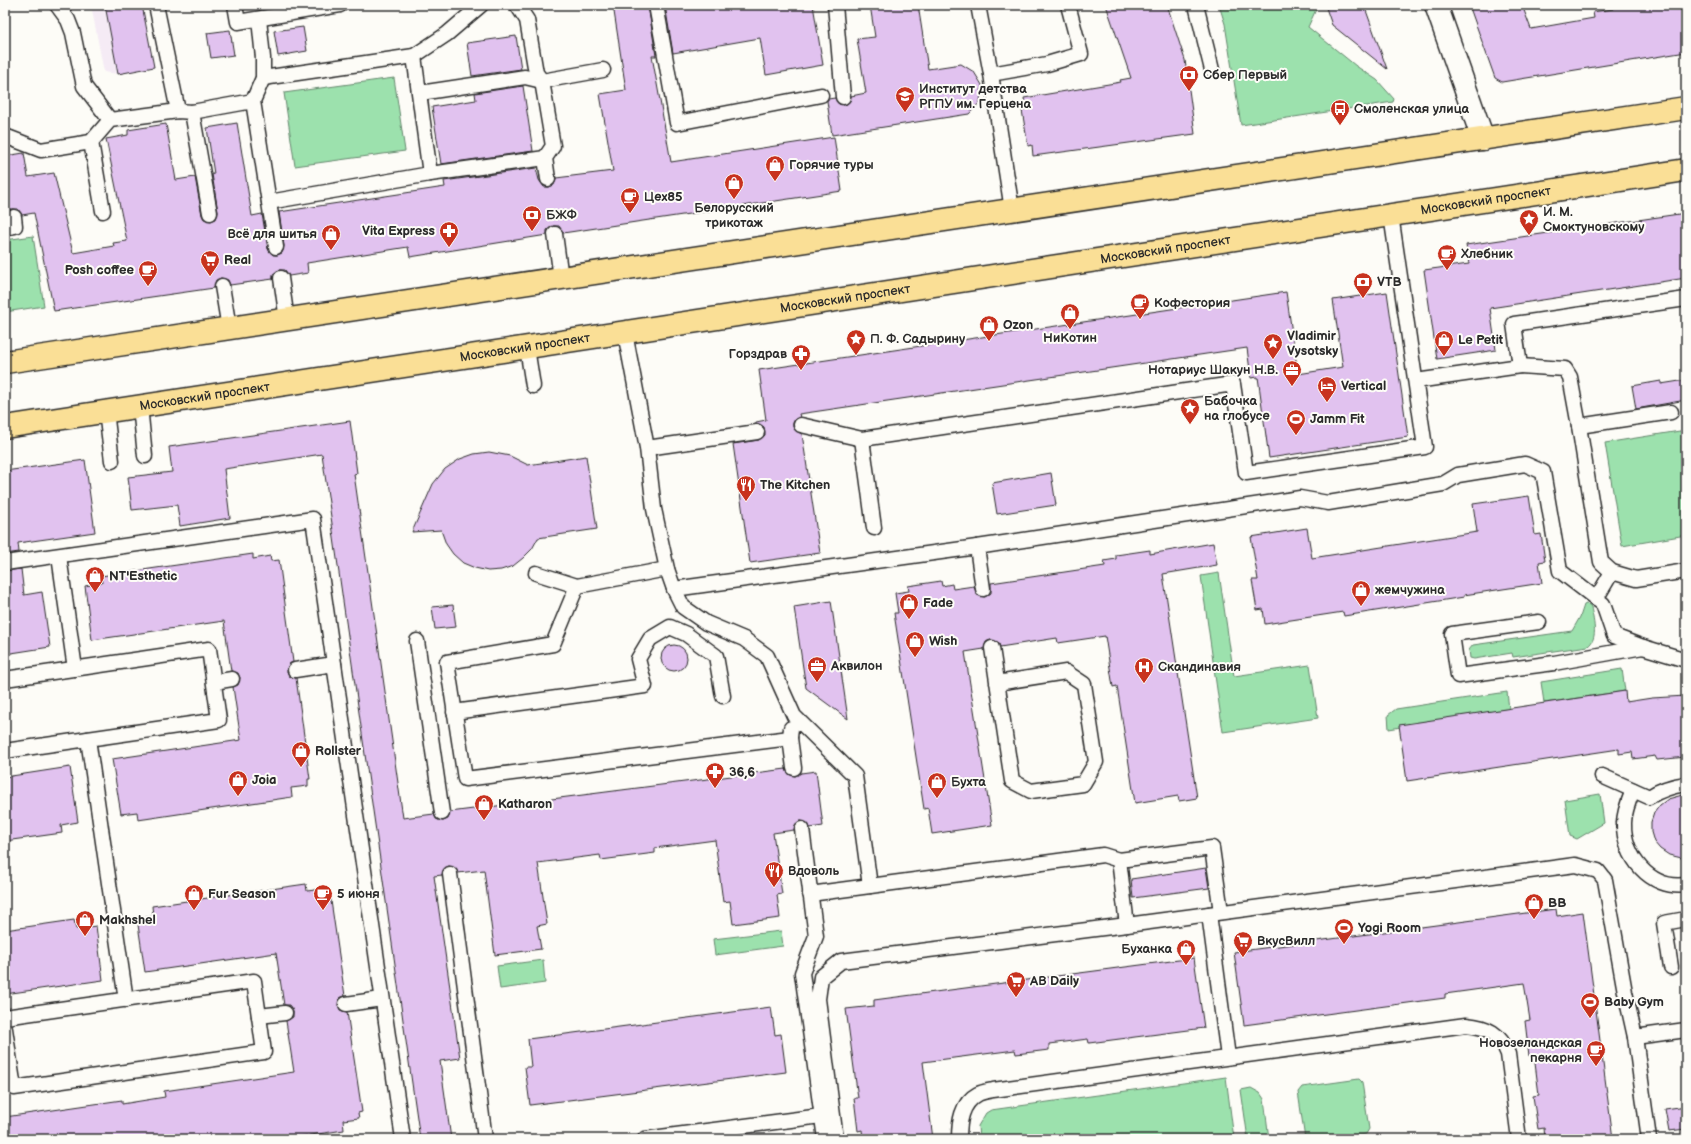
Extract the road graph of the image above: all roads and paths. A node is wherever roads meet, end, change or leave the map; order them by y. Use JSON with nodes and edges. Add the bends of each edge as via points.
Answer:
{"nodes":[{"id":1,"x":57,"y":5,"type":"edge"},
{"id":2,"x":156,"y":5,"type":"edge"},
{"id":3,"x":235,"y":5,"type":"edge"},
{"id":4,"x":340,"y":5,"type":"edge"},
{"id":5,"x":481,"y":5,"type":"edge"},
{"id":6,"x":517,"y":5,"type":"edge"},
{"id":7,"x":656,"y":5,"type":"edge"},
{"id":8,"x":834,"y":5,"type":"edge"},
{"id":9,"x":978,"y":5,"type":"edge"},
{"id":10,"x":1068,"y":5,"type":"edge"},
{"id":11,"x":1196,"y":5,"type":"edge"},
{"id":12,"x":1436,"y":5,"type":"edge"},
{"id":13,"x":259,"y":19,"type":"junction"},
{"id":14,"x":414,"y":56,"type":"junction"},
{"id":15,"x":603,"y":70,"type":"dead end"},
{"id":16,"x":1212,"y":70,"type":"dead end"},
{"id":17,"x":991,"y":74,"type":"junction"},
{"id":18,"x":263,"y":78,"type":"junction"},
{"id":19,"x":542,"y":81,"type":"junction"},
{"id":20,"x":420,"y":93,"type":"junction"},
{"id":21,"x":821,"y":95,"type":"dead end"},
{"id":22,"x":843,"y":97,"type":"dead end"},
{"id":23,"x":253,"y":101,"type":"junction"},
{"id":24,"x":1686,"y":108,"type":"edge"},
{"id":25,"x":185,"y":112,"type":"junction"},
{"id":26,"x":110,"y":120,"type":"junction"},
{"id":27,"x":5,"y":136,"type":"edge"},
{"id":28,"x":1483,"y":139,"type":"junction"},
{"id":29,"x":91,"y":142,"type":"junction"},
{"id":30,"x":545,"y":158,"type":"junction"},
{"id":31,"x":1686,"y":170,"type":"edge"},
{"id":32,"x":430,"y":174,"type":"junction"},
{"id":33,"x":548,"y":179,"type":"dead end"},
{"id":34,"x":269,"y":202,"type":"junction"},
{"id":35,"x":1012,"y":210,"type":"junction"},
{"id":36,"x":103,"y":211,"type":"dead end"},
{"id":37,"x":210,"y":213,"type":"dead end"},
{"id":38,"x":1391,"y":215,"type":"junction"},
{"id":39,"x":14,"y":217,"type":"dead end"},
{"id":40,"x":5,"y":228,"type":"edge"},
{"id":41,"x":555,"y":234,"type":"dead end"},
{"id":42,"x":276,"y":247,"type":"dead end"},
{"id":43,"x":281,"y":278,"type":"dead end"},
{"id":44,"x":561,"y":278,"type":"junction"},
{"id":45,"x":222,"y":286,"type":"dead end"},
{"id":46,"x":1686,"y":299,"type":"edge"},
{"id":47,"x":287,"y":320,"type":"junction"},
{"id":48,"x":229,"y":328,"type":"junction"},
{"id":49,"x":625,"y":333,"type":"junction"},
{"id":50,"x":528,"y":348,"type":"junction"},
{"id":51,"x":5,"y":362,"type":"edge"},
{"id":52,"x":1520,"y":366,"type":"junction"},
{"id":53,"x":1416,"y":381,"type":"junction"},
{"id":54,"x":533,"y":386,"type":"dead end"},
{"id":55,"x":140,"y":406,"type":"junction"},
{"id":56,"x":106,"y":411,"type":"junction"},
{"id":57,"x":1671,"y":412,"type":"dead end"},
{"id":58,"x":801,"y":425,"type":"dead end"},
{"id":59,"x":1580,"y":426,"type":"junction"},
{"id":60,"x":5,"y":427,"type":"edge"},
{"id":61,"x":757,"y":432,"type":"dead end"},
{"id":62,"x":862,"y":439,"type":"junction"},
{"id":63,"x":647,"y":448,"type":"junction"},
{"id":64,"x":146,"y":456,"type":"dead end"},
{"id":65,"x":112,"y":461,"type":"dead end"},
{"id":66,"x":874,"y":528,"type":"dead end"},
{"id":67,"x":977,"y":547,"type":"junction"},
{"id":68,"x":59,"y":556,"type":"junction"},
{"id":69,"x":5,"y":563,"type":"edge"},
{"id":70,"x":667,"y":569,"type":"junction"},
{"id":71,"x":1686,"y":570,"type":"edge"},
{"id":72,"x":1612,"y":572,"type":"junction"},
{"id":73,"x":536,"y":573,"type":"dead end"},
{"id":74,"x":577,"y":586,"type":"junction"},
{"id":75,"x":674,"y":589,"type":"junction"},
{"id":76,"x":983,"y":589,"type":"dead end"},
{"id":77,"x":1596,"y":599,"type":"junction"},
{"id":78,"x":1539,"y":622,"type":"dead end"},
{"id":79,"x":417,"y":640,"type":"dead end"},
{"id":80,"x":1643,"y":647,"type":"junction"},
{"id":81,"x":992,"y":648,"type":"dead end"},
{"id":82,"x":1686,"y":660,"type":"edge"},
{"id":83,"x":334,"y":664,"type":"junction"},
{"id":84,"x":75,"y":669,"type":"junction"},
{"id":85,"x":295,"y":670,"type":"dead end"},
{"id":86,"x":5,"y":679,"type":"edge"},
{"id":87,"x":232,"y":679,"type":"dead end"},
{"id":88,"x":214,"y":682,"type":"junction"},
{"id":89,"x":997,"y":683,"type":"junction"},
{"id":90,"x":723,"y":696,"type":"dead end"},
{"id":91,"x":454,"y":712,"type":"junction"},
{"id":92,"x":794,"y":716,"type":"junction"},
{"id":93,"x":790,"y":738,"type":"junction"},
{"id":94,"x":88,"y":739,"type":"junction"},
{"id":95,"x":5,"y":751,"type":"edge"},
{"id":96,"x":794,"y":768,"type":"dead end"},
{"id":97,"x":1602,"y":776,"type":"dead end"},
{"id":98,"x":1686,"y":784,"type":"edge"},
{"id":99,"x":1633,"y":790,"type":"junction"},
{"id":100,"x":442,"y":813,"type":"dead end"},
{"id":101,"x":802,"y":829,"type":"dead end"},
{"id":102,"x":1119,"y":860,"type":"junction"},
{"id":103,"x":450,"y":874,"type":"dead end"},
{"id":104,"x":1686,"y":885,"type":"edge"},
{"id":105,"x":870,"y":886,"type":"junction"},
{"id":106,"x":810,"y":894,"type":"junction"},
{"id":107,"x":1215,"y":913,"type":"junction"},
{"id":108,"x":1686,"y":919,"type":"edge"},
{"id":109,"x":1127,"y":925,"type":"junction"},
{"id":110,"x":1671,"y":967,"type":"dead end"},
{"id":111,"x":382,"y":999,"type":"junction"},
{"id":112,"x":126,"y":1000,"type":"junction"},
{"id":113,"x":346,"y":1004,"type":"dead end"},
{"id":114,"x":285,"y":1013,"type":"dead end"},
{"id":115,"x":259,"y":1016,"type":"junction"},
{"id":116,"x":5,"y":1017,"type":"edge"},
{"id":117,"x":5,"y":1029,"type":"edge"},
{"id":118,"x":1686,"y":1030,"type":"edge"},
{"id":119,"x":1635,"y":1037,"type":"junction"},
{"id":120,"x":7,"y":1057,"type":"edge"},
{"id":121,"x":1228,"y":1057,"type":"junction"},
{"id":122,"x":822,"y":1116,"type":"junction"},
{"id":123,"x":403,"y":1139,"type":"edge"},
{"id":124,"x":485,"y":1139,"type":"edge"},
{"id":125,"x":645,"y":1139,"type":"edge"},
{"id":126,"x":825,"y":1139,"type":"edge"},
{"id":127,"x":836,"y":1139,"type":"edge"},
{"id":128,"x":959,"y":1139,"type":"edge"},
{"id":129,"x":1519,"y":1139,"type":"edge"},
{"id":130,"x":1649,"y":1139,"type":"edge"}],
"edges":[{"from":1,"to":26,"type":"lane","via":[[74,33],[84,86]]},
{"from":2,"to":25,"type":"lane"},
{"from":3,"to":13,"type":"lane","via":[[238,22]]},
{"from":4,"to":13,"type":"lane"},
{"from":5,"to":14,"type":"lane","via":[[447,34]]},
{"from":6,"to":19,"type":"lane","via":[[527,20],[536,73]]},
{"from":7,"to":21,"type":"lane","via":[[677,124]]},
{"from":8,"to":22,"type":"lane"},
{"from":9,"to":17,"type":"lane"},
{"from":10,"to":17,"type":"lane","via":[[1081,54],[1047,64]]},
{"from":11,"to":16,"type":"lane"},
{"from":12,"to":28,"type":"street"},
{"from":13,"to":18,"type":"lane"},
{"from":14,"to":18,"type":"lane"},
{"from":14,"to":20,"type":"lane"},
{"from":15,"to":19,"type":"lane"},
{"from":17,"to":35,"type":"lane"},
{"from":18,"to":23,"type":"lane"},
{"from":19,"to":20,"type":"lane","via":[[525,77]]},
{"from":19,"to":30,"type":"lane","via":[[553,146]]},
{"from":20,"to":32,"type":"lane"},
{"from":23,"to":25,"type":"lane"},
{"from":23,"to":34,"type":"lane"},
{"from":24,"to":28,"type":"main road"},
{"from":25,"to":26,"type":"lane"},
{"from":25,"to":37,"type":"lane"},
{"from":26,"to":29,"type":"lane"},
{"from":27,"to":29,"type":"lane","via":[[41,150]]},
{"from":28,"to":35,"type":"main road"},
{"from":29,"to":36,"type":"lane"},
{"from":30,"to":32,"type":"lane"},
{"from":30,"to":33,"type":"lane"},
{"from":31,"to":38,"type":"main road","name":"Московский проспект"},
{"from":32,"to":34,"type":"lane"},
{"from":34,"to":42,"type":"lane"},
{"from":35,"to":44,"type":"main road"},
{"from":38,"to":49,"type":"main road","name":"Московский проспект"},
{"from":38,"to":53,"type":"lane"},
{"from":39,"to":40,"type":"lane","via":[[15,226]]},
{"from":41,"to":44,"type":"lane"},
{"from":43,"to":47,"type":"lane"},
{"from":44,"to":47,"type":"main road"},
{"from":45,"to":48,"type":"lane"},
{"from":46,"to":52,"type":"lane","via":[[1514,324]]},
{"from":47,"to":48,"type":"main road"},
{"from":48,"to":51,"type":"main road"},
{"from":49,"to":50,"type":"main road","name":"Московский проспект"},
{"from":49,"to":63,"type":"lane"},
{"from":50,"to":54,"type":"lane"},
{"from":50,"to":55,"type":"main road","name":"Московский проспект"},
{"from":52,"to":53,"type":"lane"},
{"from":52,"to":59,"type":"lane","via":[[1565,369],[1570,377]]},
{"from":53,"to":62,"type":"lane","via":[[1426,447],[1246,474],[1233,384]]},
{"from":55,"to":56,"type":"main road","name":"Московский проспект"},
{"from":55,"to":64,"type":"lane"},
{"from":56,"to":60,"type":"main road","name":"Московский проспект"},
{"from":56,"to":65,"type":"lane"},
{"from":57,"to":59,"type":"lane"},
{"from":58,"to":62,"type":"lane"},
{"from":59,"to":72,"type":"lane","via":[[1601,562]]},
{"from":61,"to":63,"type":"lane"},
{"from":62,"to":66,"type":"lane"},
{"from":63,"to":70,"type":"lane","via":[[654,509]]},
{"from":67,"to":75,"type":"lane"},
{"from":67,"to":76,"type":"lane"},
{"from":67,"to":77,"type":"lane","via":[[1300,498],[1328,502],[1443,484],[1458,475],[1525,464],[1543,472],[1560,571]]},
{"from":68,"to":69,"type":"lane"},
{"from":68,"to":83,"type":"lane","via":[[313,519]]},
{"from":68,"to":84,"type":"lane"},
{"from":70,"to":74,"type":"lane"},
{"from":70,"to":75,"type":"lane"},
{"from":71,"to":72,"type":"lane","via":[[1636,579]]},
{"from":72,"to":77,"type":"lane"},
{"from":73,"to":74,"type":"lane"},
{"from":74,"to":91,"type":"lane","via":[[553,644],[447,662]]},
{"from":75,"to":92,"type":"lane","via":[[683,607],[706,623],[744,639],[767,656]]},
{"from":77,"to":80,"type":"lane","via":[[1602,604],[1614,636]]},
{"from":78,"to":80,"type":"lane","via":[[1452,634],[1458,676],[1554,663]]},
{"from":79,"to":100,"type":"lane"},
{"from":80,"to":82,"type":"lane"},
{"from":81,"to":89,"type":"lane"},
{"from":83,"to":85,"type":"lane"},
{"from":83,"to":111,"type":"lane"},
{"from":84,"to":86,"type":"lane"},
{"from":84,"to":88,"type":"lane","via":[[209,649]]},
{"from":87,"to":88,"type":"lane"},
{"from":88,"to":94,"type":"lane","via":[[219,720]]},
{"from":89,"to":89,"type":"lane","via":[[1012,781],[1031,791],[1083,784],[1096,762],[1084,684],[1066,672]]},
{"from":90,"to":91,"type":"lane","via":[[716,656],[686,634],[670,627],[650,639],[638,659],[646,686]]},
{"from":91,"to":93,"type":"lane","via":[[465,779]]},
{"from":92,"to":93,"type":"lane"},
{"from":92,"to":105,"type":"lane","via":[[855,776]]},
{"from":93,"to":96,"type":"lane"},
{"from":94,"to":95,"type":"lane"},
{"from":94,"to":112,"type":"lane"},
{"from":97,"to":99,"type":"lane"},
{"from":98,"to":99,"type":"lane","via":[[1660,790],[1649,797]]},
{"from":99,"to":104,"type":"lane","via":[[1624,821],[1624,835],[1634,861],[1655,879],[1668,884]]},
{"from":101,"to":106,"type":"lane"},
{"from":102,"to":105,"type":"lane","via":[[1103,855]]},
{"from":102,"to":107,"type":"lane","via":[[1212,848]]},
{"from":102,"to":109,"type":"lane"},
{"from":103,"to":124,"type":"lane"},
{"from":105,"to":106,"type":"lane"},
{"from":106,"to":122,"type":"lane","via":[[816,936],[802,973]]},
{"from":107,"to":109,"type":"lane"},
{"from":107,"to":119,"type":"lane","via":[[1575,865],[1586,867],[1598,871],[1605,880]]},
{"from":107,"to":121,"type":"lane"},
{"from":108,"to":110,"type":"lane","via":[[1664,923]]},
{"from":109,"to":127,"type":"lane","via":[[841,961],[821,977],[818,999]]},
{"from":111,"to":113,"type":"lane"},
{"from":111,"to":123,"type":"lane"},
{"from":112,"to":115,"type":"lane","via":[[254,981]]},
{"from":112,"to":116,"type":"lane"},
{"from":114,"to":115,"type":"lane"},
{"from":115,"to":120,"type":"lane","via":[[264,1052],[14,1088]]},
{"from":117,"to":120,"type":"lane"},
{"from":118,"to":119,"type":"lane"},
{"from":119,"to":130,"type":"lane"},
{"from":121,"to":128,"type":"lane","via":[[977,1094],[959,1118]]},
{"from":121,"to":129,"type":"lane","via":[[1466,1024],[1480,1026],[1503,1041],[1508,1054]]},
{"from":122,"to":125,"type":"lane"},
{"from":122,"to":126,"type":"lane"}]}
